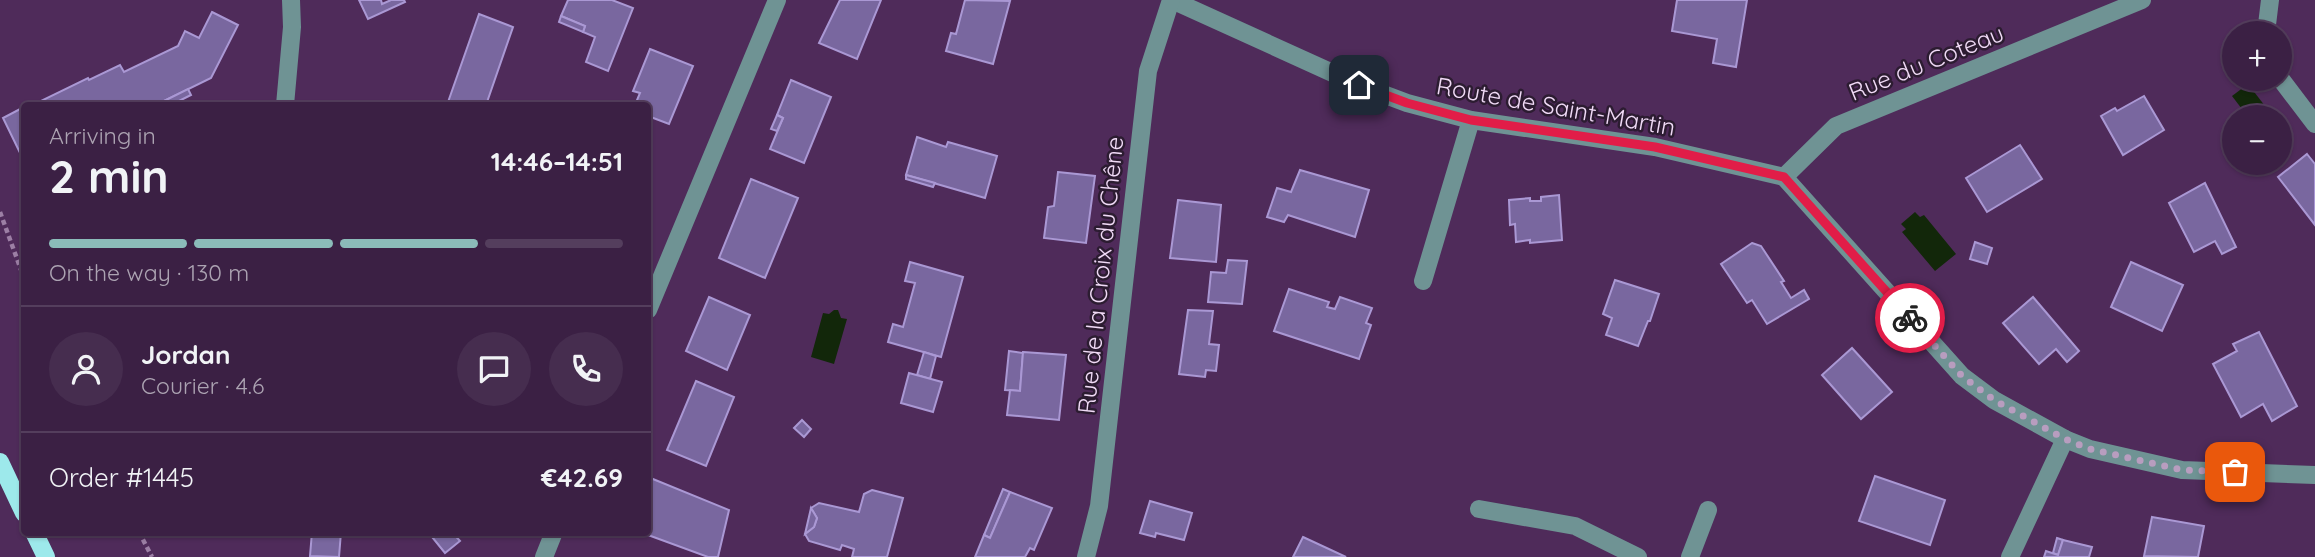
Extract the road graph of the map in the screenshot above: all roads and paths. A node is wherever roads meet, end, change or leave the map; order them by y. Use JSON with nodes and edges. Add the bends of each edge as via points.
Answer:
{"nodes":[{"id":1,"x":291,"y":0,"type":"edge"},
{"id":2,"x":777,"y":0,"type":"edge"},
{"id":3,"x":1171,"y":0,"type":"edge"},
{"id":4,"x":2142,"y":0,"type":"edge"},
{"id":5,"x":2270,"y":0,"type":"edge"},
{"id":6,"x":2267,"y":21,"type":"edge"},
{"id":7,"x":2290,"y":91,"type":"edge"},
{"id":8,"x":285,"y":102,"type":"edge"},
{"id":9,"x":1471,"y":120,"type":"junction"},
{"id":10,"x":2315,"y":124,"type":"edge"},
{"id":11,"x":1784,"y":177,"type":"junction"},
{"id":12,"x":0,"y":212,"type":"edge"},
{"id":13,"x":21,"y":270,"type":"edge"},
{"id":14,"x":1423,"y":281,"type":"dead end"},
{"id":15,"x":651,"y":303,"type":"edge"},
{"id":16,"x":2065,"y":439,"type":"junction"},
{"id":17,"x":0,"y":462,"type":"edge"},
{"id":18,"x":2315,"y":475,"type":"edge"},
{"id":19,"x":21,"y":507,"type":"edge"},
{"id":20,"x":1479,"y":509,"type":"dead end"},
{"id":21,"x":1708,"y":510,"type":"dead end"},
{"id":22,"x":36,"y":536,"type":"edge"},
{"id":23,"x":141,"y":536,"type":"edge"},
{"id":24,"x":552,"y":536,"type":"edge"},
{"id":25,"x":46,"y":557,"type":"edge"},
{"id":26,"x":152,"y":557,"type":"edge"},
{"id":27,"x":544,"y":557,"type":"edge"},
{"id":28,"x":1086,"y":557,"type":"edge"},
{"id":29,"x":1638,"y":557,"type":"edge"},
{"id":30,"x":1690,"y":557,"type":"edge"},
{"id":31,"x":2010,"y":557,"type":"edge"}],
"edges":[{"from":1,"to":8,"type":"street"},
{"from":2,"to":15,"type":"street"},
{"from":3,"to":9,"type":"street","name":"Route de Saint-Martin","via":[[1359,85]]},
{"from":3,"to":28,"type":"street","name":"Rue de la Croix du Chêne","via":[[1148,71],[1099,506]]},
{"from":4,"to":11,"type":"street","name":"Rue du Coteau","via":[[1836,126]]},
{"from":5,"to":6,"type":"street"},
{"from":7,"to":10,"type":"street"},
{"from":9,"to":11,"type":"street","name":"Route de Saint-Martin","via":[[1655,147]]},
{"from":9,"to":14,"type":"street"},
{"from":11,"to":16,"type":"street","via":[[1962,376],[1994,400]]},
{"from":12,"to":13,"type":"path"},
{"from":16,"to":18,"type":"street","via":[[2182,470]]},
{"from":16,"to":31,"type":"street"},
{"from":17,"to":19,"type":"main road"},
{"from":20,"to":29,"type":"street","via":[[1575,526]]},
{"from":21,"to":30,"type":"street"},
{"from":22,"to":25,"type":"main road"},
{"from":23,"to":26,"type":"path"},
{"from":24,"to":27,"type":"street"}]}
